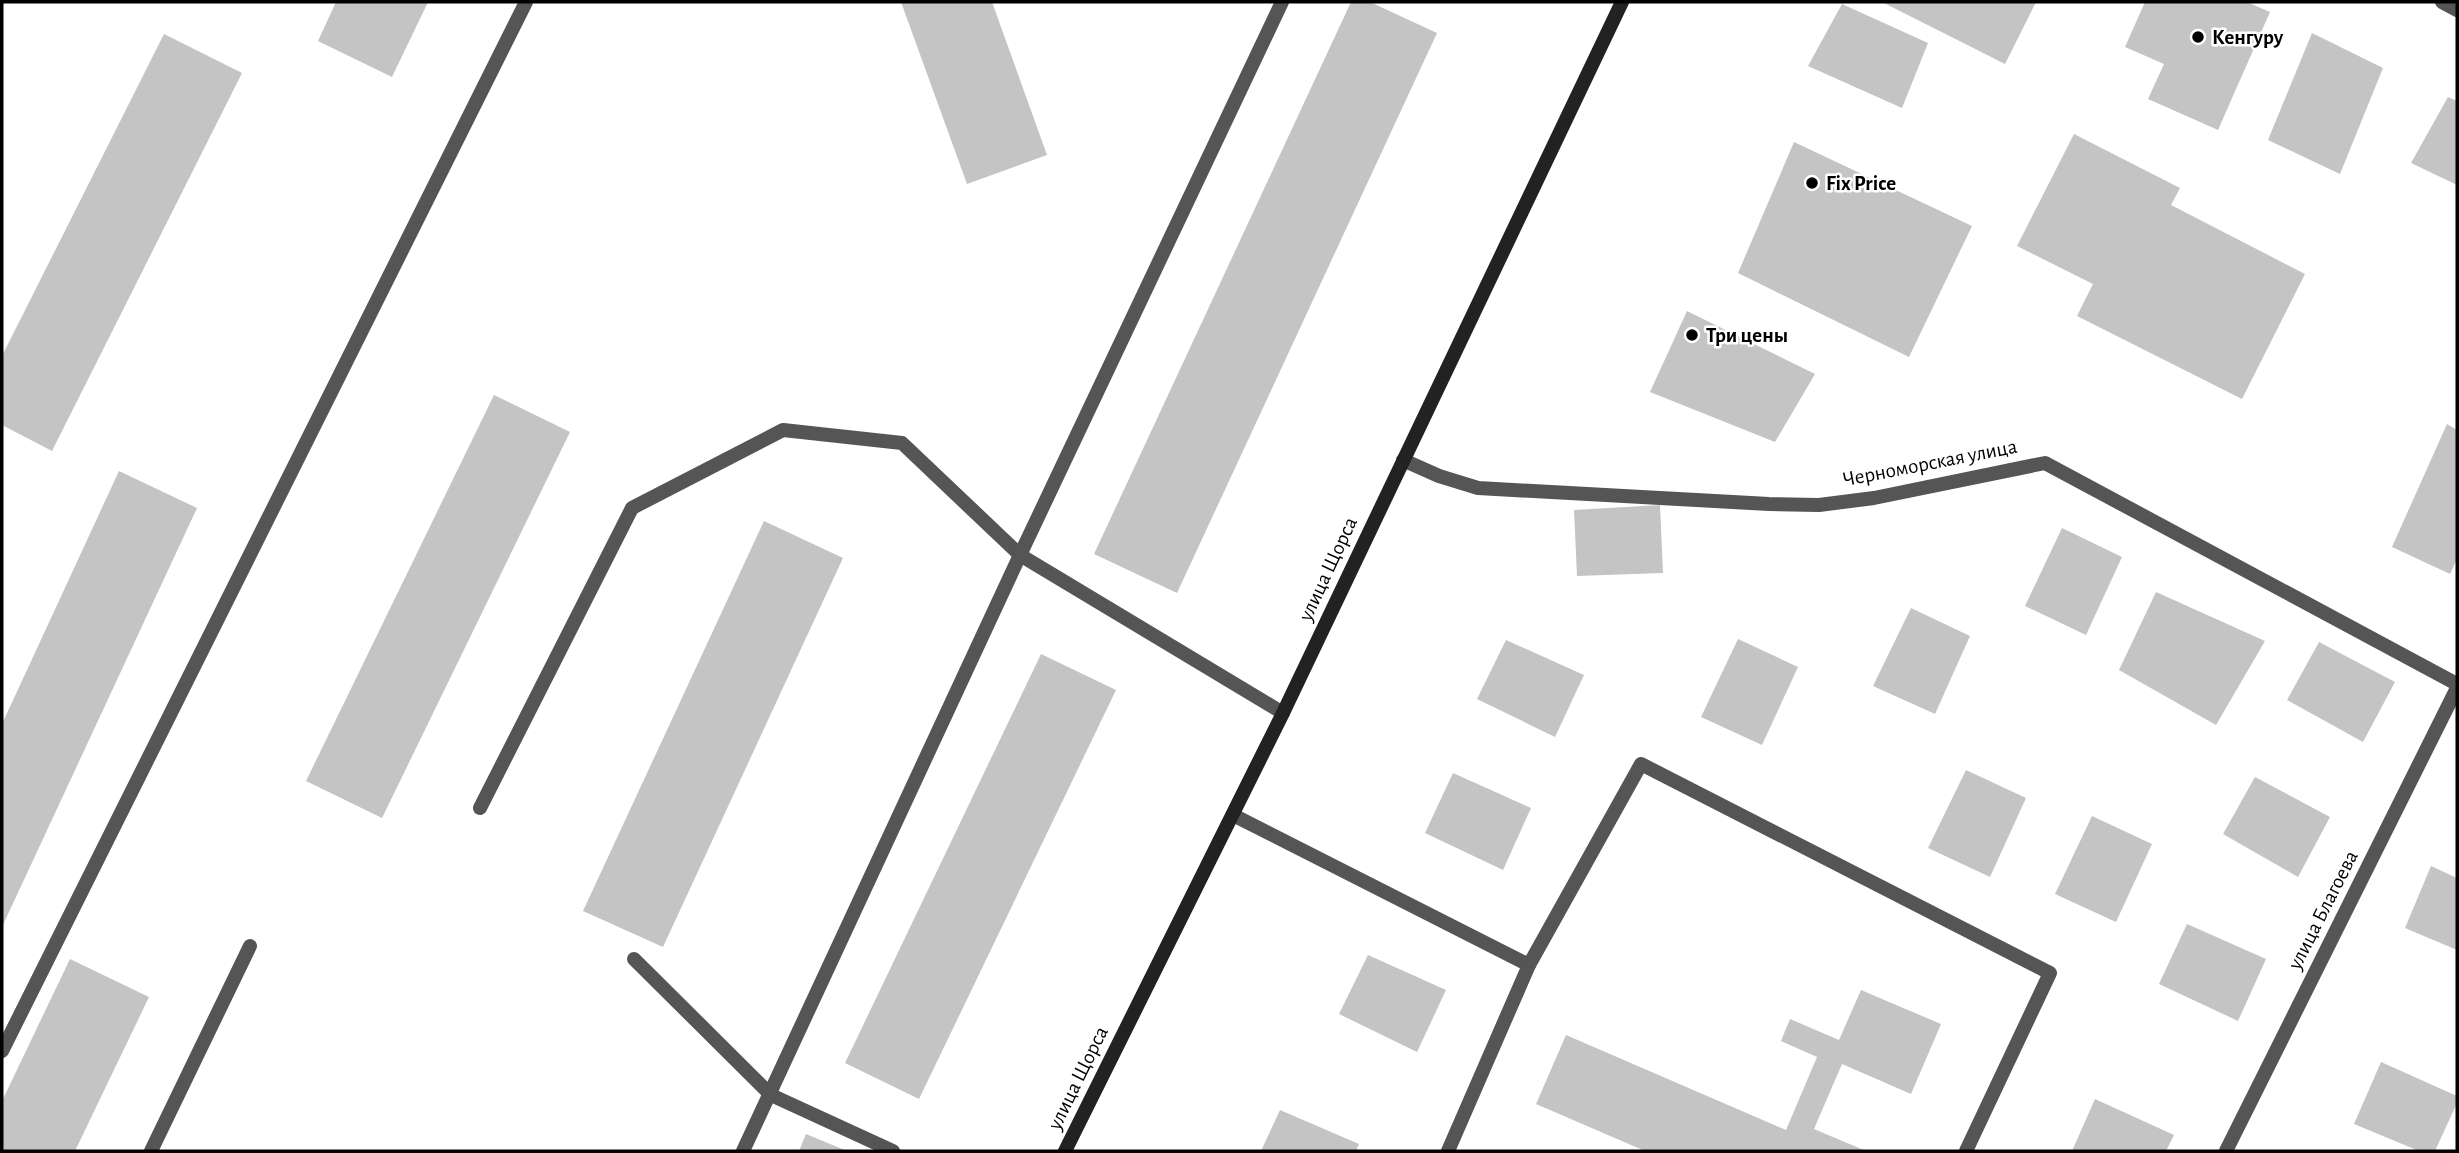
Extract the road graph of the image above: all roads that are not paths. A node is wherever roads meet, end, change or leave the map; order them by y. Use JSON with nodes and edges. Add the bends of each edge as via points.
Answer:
{"nodes":[{"id":1,"x":526,"y":2,"type":"edge"},
{"id":2,"x":1282,"y":2,"type":"edge"},
{"id":3,"x":1622,"y":2,"type":"edge"},
{"id":4,"x":2442,"y":2,"type":"edge"},
{"id":5,"x":2457,"y":10,"type":"edge"},
{"id":6,"x":1403,"y":460,"type":"junction"},
{"id":7,"x":1020,"y":555,"type":"junction"},
{"id":8,"x":2457,"y":686,"type":"edge"},
{"id":9,"x":1283,"y":713,"type":"junction"},
{"id":10,"x":480,"y":808,"type":"dead end"},
{"id":11,"x":1233,"y":815,"type":"junction"},
{"id":12,"x":250,"y":946,"type":"dead end"},
{"id":13,"x":634,"y":959,"type":"dead end"},
{"id":14,"x":1529,"y":965,"type":"junction"},
{"id":15,"x":2,"y":1051,"type":"edge"},
{"id":16,"x":771,"y":1095,"type":"junction"},
{"id":17,"x":151,"y":1151,"type":"edge"},
{"id":18,"x":743,"y":1151,"type":"edge"},
{"id":19,"x":893,"y":1151,"type":"edge"},
{"id":20,"x":1065,"y":1151,"type":"edge"},
{"id":21,"x":1448,"y":1151,"type":"edge"},
{"id":22,"x":1966,"y":1151,"type":"edge"},
{"id":23,"x":2226,"y":1151,"type":"edge"}],
"edges":[{"from":1,"to":15,"type":"street"},
{"from":2,"to":7,"type":"street"},
{"from":3,"to":6,"type":"street","name":"улица Щорса"},
{"from":4,"to":5,"type":"street"},
{"from":6,"to":8,"type":"street","name":"Черноморская улица","via":[[1478,488],[1807,505],[1874,498],[2045,463]]},
{"from":6,"to":9,"type":"street","name":"улица Щорса"},
{"from":7,"to":9,"type":"street"},
{"from":7,"to":10,"type":"street","via":[[902,443],[783,430],[632,508]]},
{"from":7,"to":16,"type":"street"},
{"from":8,"to":23,"type":"street","name":"улица Благоева"},
{"from":9,"to":11,"type":"street","name":"улица Щорса"},
{"from":11,"to":14,"type":"street"},
{"from":11,"to":20,"type":"street","name":"улица Щорса"},
{"from":12,"to":17,"type":"street"},
{"from":13,"to":16,"type":"street"},
{"from":14,"to":21,"type":"street"},
{"from":14,"to":22,"type":"street","via":[[1641,764],[2050,973]]},
{"from":16,"to":18,"type":"street"},
{"from":16,"to":19,"type":"street"}]}
